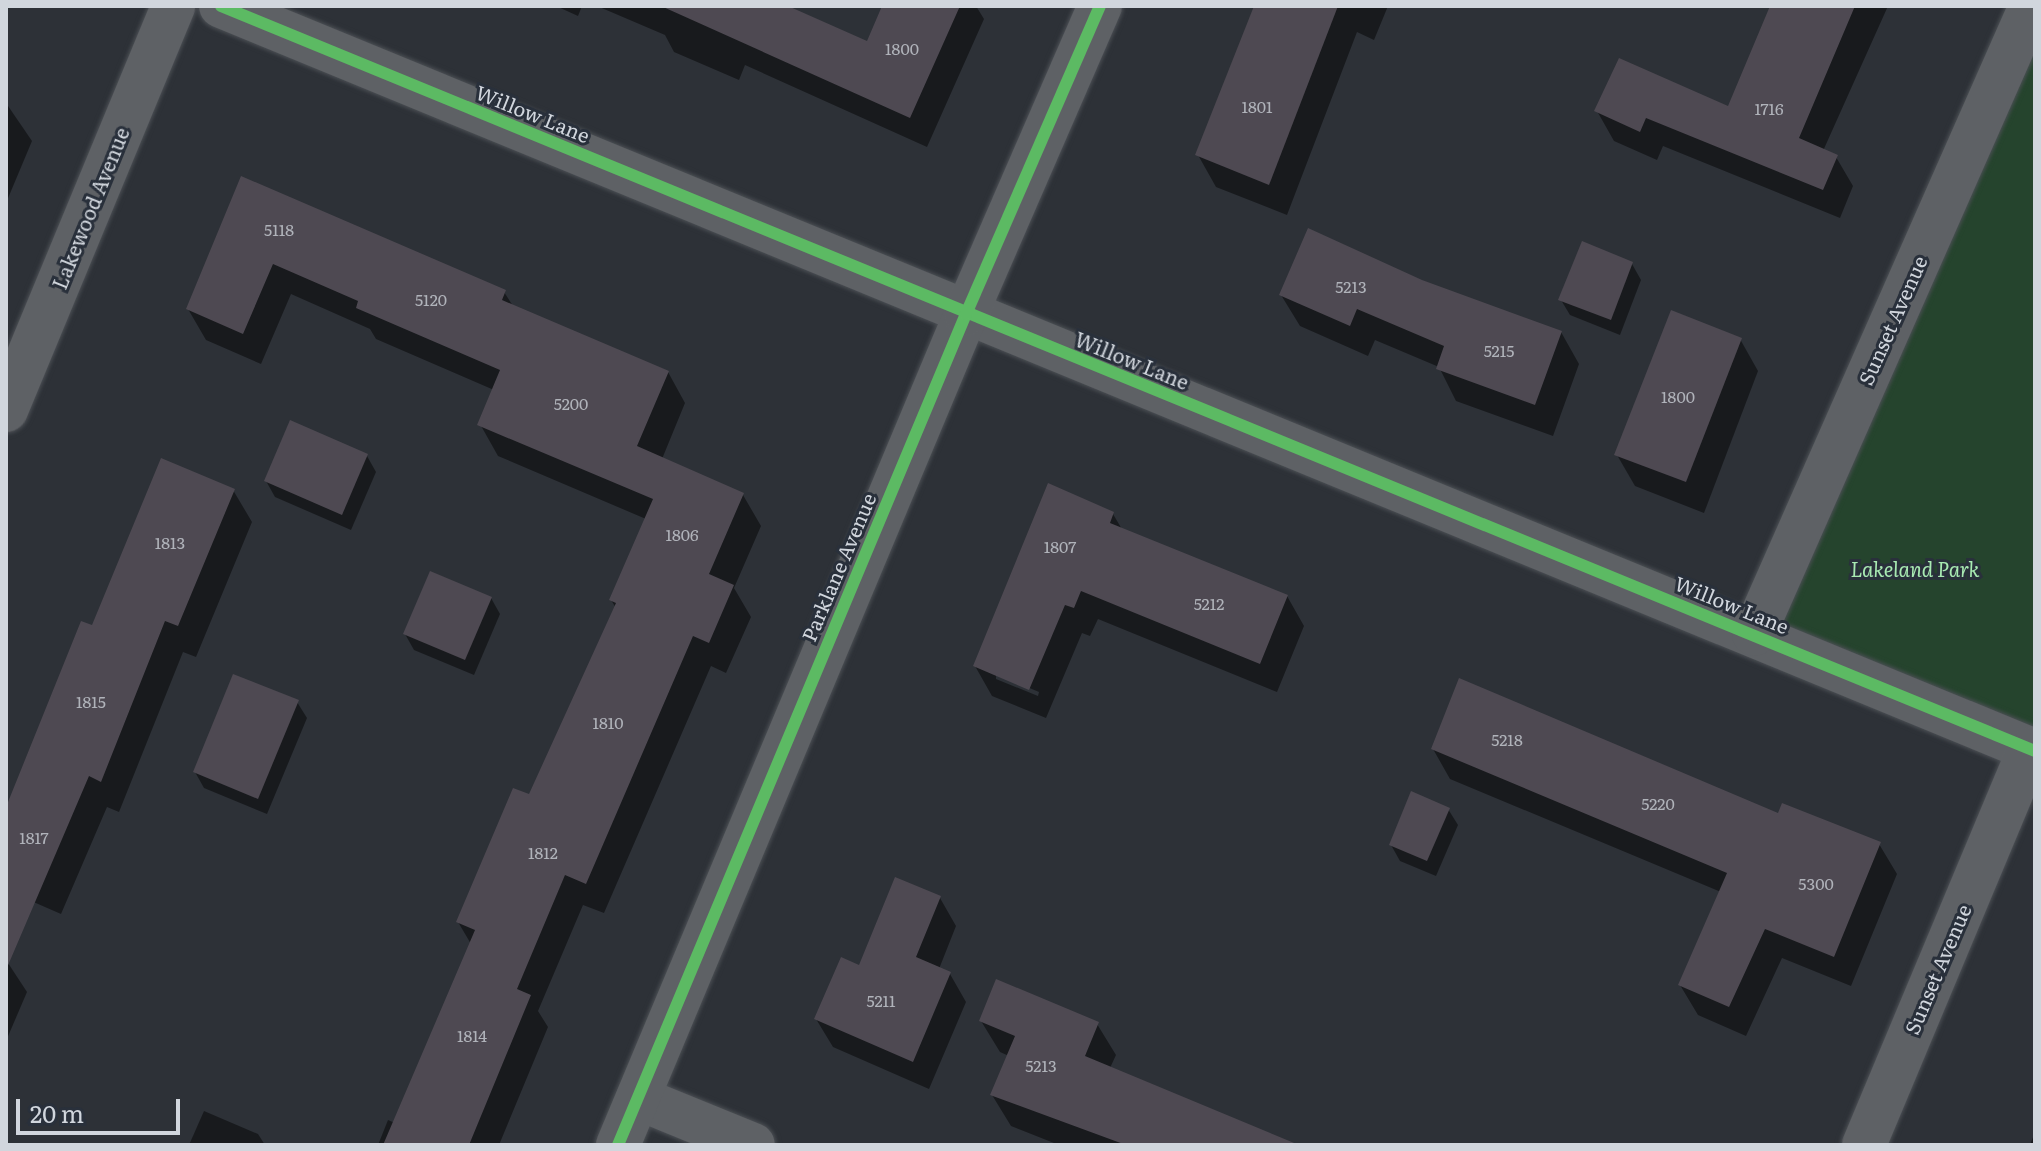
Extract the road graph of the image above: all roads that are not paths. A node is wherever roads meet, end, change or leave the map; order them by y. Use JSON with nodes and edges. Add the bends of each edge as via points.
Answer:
{"nodes":[{"id":1,"x":173,"y":6,"type":"edge"},
{"id":2,"x":221,"y":6,"type":"edge"},
{"id":3,"x":1100,"y":6,"type":"edge"},
{"id":4,"x":2031,"y":6,"type":"edge"},
{"id":5,"x":966,"y":314,"type":"junction"},
{"id":6,"x":6,"y":410,"type":"edge"},
{"id":7,"x":1754,"y":634,"type":"junction"},
{"id":8,"x":2032,"y":750,"type":"edge"},
{"id":9,"x":638,"y":1098,"type":"junction"},
{"id":10,"x":618,"y":1145,"type":"edge"},
{"id":11,"x":753,"y":1145,"type":"edge"},
{"id":12,"x":1864,"y":1145,"type":"edge"}],
"edges":[{"from":1,"to":6,"type":"street","name":"Lakewood Avenue"},
{"from":2,"to":5,"type":"street","name":"Willow Lane"},
{"from":3,"to":5,"type":"street","name":"Parklane Avenue"},
{"from":4,"to":7,"type":"street","name":"Sunset Avenue"},
{"from":5,"to":7,"type":"street","name":"Willow Lane"},
{"from":5,"to":9,"type":"street","name":"Parklane Avenue"},
{"from":7,"to":8,"type":"street","name":"Willow Lane"},
{"from":8,"to":12,"type":"street","name":"Sunset Avenue"},
{"from":9,"to":10,"type":"street","name":"Parklane Avenue"},
{"from":9,"to":11,"type":"street"}]}
